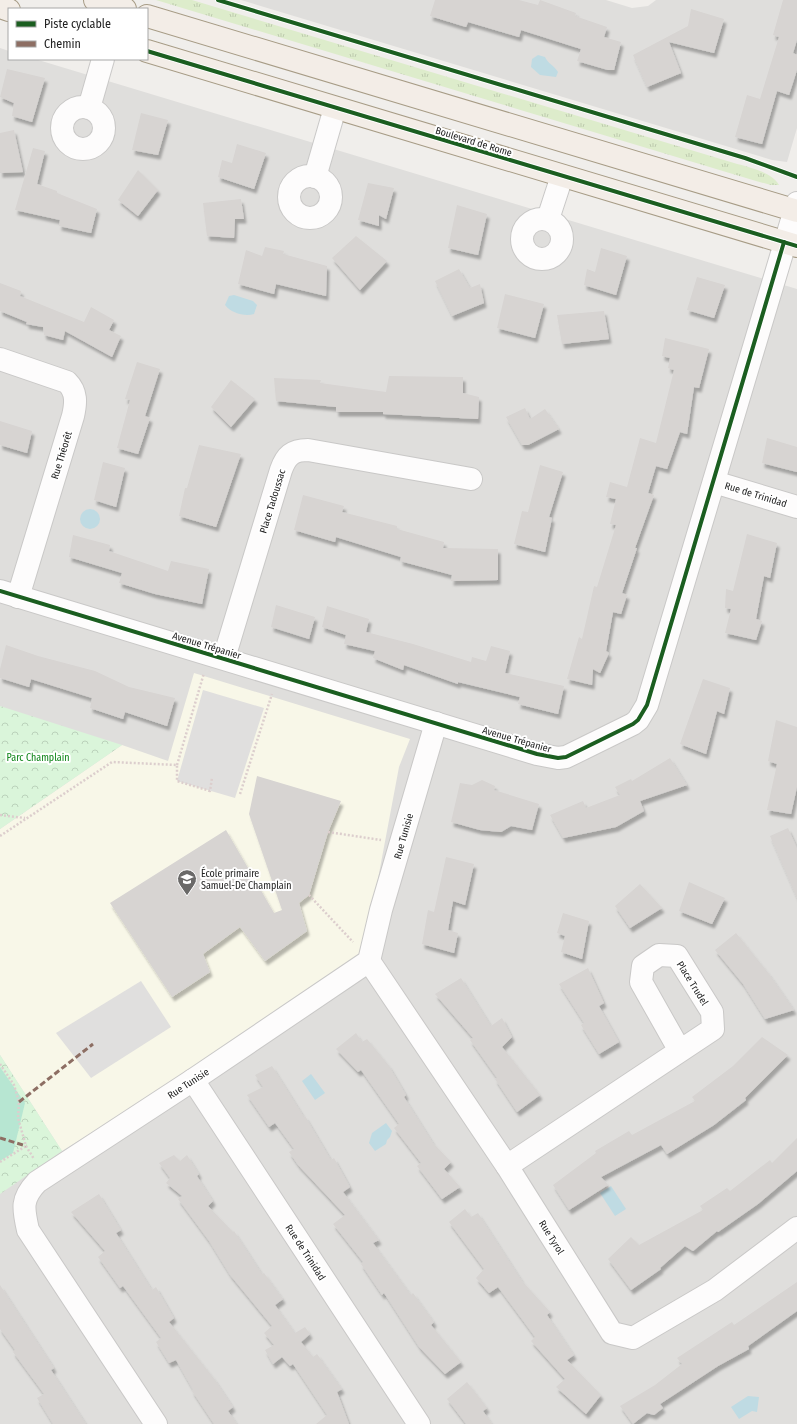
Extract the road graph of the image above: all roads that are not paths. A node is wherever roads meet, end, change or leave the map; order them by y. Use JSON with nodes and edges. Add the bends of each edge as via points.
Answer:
{"nodes":[{"id":1,"x":95,"y":0,"type":"edge"},
{"id":2,"x":122,"y":8,"type":"edge"},
{"id":3,"x":148,"y":16,"type":"edge"},
{"id":4,"x":148,"y":51,"type":"edge"},
{"id":5,"x":103,"y":60,"type":"edge"},
{"id":6,"x":89,"y":108,"type":"dead end"},
{"id":7,"x":335,"y":108,"type":"junction"},
{"id":8,"x":562,"y":176,"type":"junction"},
{"id":9,"x":315,"y":177,"type":"dead end"},
{"id":10,"x":796,"y":208,"type":"edge"},
{"id":11,"x":548,"y":219,"type":"dead end"},
{"id":12,"x":791,"y":244,"type":"edge"},
{"id":13,"x":0,"y":359,"type":"edge"},
{"id":14,"x":471,"y":479,"type":"dead end"},
{"id":15,"x":714,"y":482,"type":"junction"},
{"id":16,"x":797,"y":507,"type":"edge"},
{"id":17,"x":9,"y":594,"type":"edge"},
{"id":18,"x":224,"y":658,"type":"junction"},
{"id":19,"x":436,"y":723,"type":"junction"},
{"id":20,"x":368,"y":961,"type":"junction"},
{"id":21,"x":680,"y":1051,"type":"dead end"},
{"id":22,"x":193,"y":1080,"type":"junction"},
{"id":23,"x":507,"y":1166,"type":"junction"},
{"id":24,"x":797,"y":1228,"type":"edge"},
{"id":25,"x":156,"y":1424,"type":"edge"},
{"id":26,"x":419,"y":1424,"type":"edge"}],
"edges":[{"from":1,"to":2,"type":"main road"},
{"from":3,"to":10,"type":"main road"},
{"from":4,"to":7,"type":"main road","name":"Boulevard de Rome"},
{"from":5,"to":6,"type":"street"},
{"from":7,"to":8,"type":"main road","name":"Boulevard de Rome"},
{"from":7,"to":9,"type":"street"},
{"from":8,"to":11,"type":"street"},
{"from":8,"to":12,"type":"main road","name":"Boulevard de Rome"},
{"from":10,"to":12,"type":"street","name":"Avenue Trépanier"},
{"from":12,"to":15,"type":"street","name":"Avenue Trépanier"},
{"from":13,"to":17,"type":"street","name":"Rue Théorêt","via":[[67,382],[73,388],[75,396],[73,416]]},
{"from":14,"to":18,"type":"street","name":"Place Tadoussac","via":[[308,450],[292,452],[281,470]]},
{"from":15,"to":16,"type":"street","name":"Rue de Trinidad"},
{"from":15,"to":19,"type":"street","name":"Avenue Trépanier","via":[[651,695],[638,720],[626,729],[573,755],[558,758]]},
{"from":17,"to":18,"type":"street","name":"Avenue Trépanier"},
{"from":18,"to":19,"type":"street","name":"Avenue Trépanier"},
{"from":19,"to":20,"type":"street","name":"Rue Tunisie"},
{"from":20,"to":22,"type":"street","name":"Rue Tunisie"},
{"from":20,"to":23,"type":"street","name":"Rue Tyrol"},
{"from":21,"to":23,"type":"street"},
{"from":22,"to":25,"type":"street","name":"Rue Tunisie","via":[[45,1177],[27,1193],[23,1209],[28,1230]]},
{"from":22,"to":26,"type":"street","name":"Rue de Trinidad"},
{"from":23,"to":24,"type":"street","name":"Rue Tyrol","via":[[612,1332],[633,1338],[715,1290]]}]}
